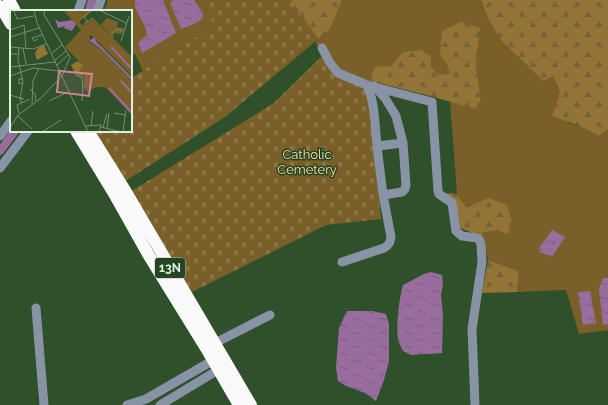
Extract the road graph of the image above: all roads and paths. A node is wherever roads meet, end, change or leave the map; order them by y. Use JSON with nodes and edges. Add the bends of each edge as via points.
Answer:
{"nodes":[{"id":1,"x":9,"y":0,"type":"edge"},
{"id":2,"x":82,"y":0,"type":"edge"},
{"id":3,"x":101,"y":0,"type":"edge"},
{"id":4,"x":5,"y":10,"type":"edge"},
{"id":5,"x":78,"y":10,"type":"edge"},
{"id":6,"x":98,"y":10,"type":"edge"},
{"id":7,"x":10,"y":22,"type":"edge"},
{"id":8,"x":322,"y":48,"type":"dead end"},
{"id":9,"x":370,"y":86,"type":"junction"},
{"id":10,"x":10,"y":122,"type":"edge"},
{"id":11,"x":27,"y":132,"type":"edge"},
{"id":12,"x":77,"y":132,"type":"edge"},
{"id":13,"x":89,"y":132,"type":"edge"},
{"id":14,"x":0,"y":136,"type":"edge"},
{"id":15,"x":402,"y":143,"type":"junction"},
{"id":16,"x":378,"y":146,"type":"junction"},
{"id":17,"x":0,"y":168,"type":"edge"},
{"id":18,"x":383,"y":195,"type":"junction"},
{"id":19,"x":342,"y":262,"type":"dead end"},
{"id":20,"x":36,"y":308,"type":"dead end"},
{"id":21,"x":270,"y":315,"type":"dead end"},
{"id":22,"x":215,"y":343,"type":"junction"},
{"id":23,"x":215,"y":365,"type":"junction"},
{"id":24,"x":44,"y":405,"type":"edge"},
{"id":25,"x":127,"y":405,"type":"edge"},
{"id":26,"x":160,"y":405,"type":"edge"},
{"id":27,"x":239,"y":405,"type":"edge"},
{"id":28,"x":251,"y":405,"type":"edge"},
{"id":29,"x":475,"y":405,"type":"edge"}],
"edges":[{"from":1,"to":4,"type":"highway"},
{"from":2,"to":5,"type":"street"},
{"from":3,"to":6,"type":"street"},
{"from":4,"to":7,"type":"highway"},
{"from":8,"to":9,"type":"street","via":[[338,73]]},
{"from":9,"to":15,"type":"street","via":[[385,98],[396,116]]},
{"from":9,"to":16,"type":"street"},
{"from":9,"to":29,"type":"street","via":[[432,102],[439,194],[452,203],[458,234],[480,241],[482,262],[472,329]]},
{"from":10,"to":14,"type":"street"},
{"from":11,"to":17,"type":"street"},
{"from":12,"to":23,"type":"highway","number":"13N"},
{"from":13,"to":22,"type":"highway","number":"13N"},
{"from":15,"to":16,"type":"street"},
{"from":15,"to":18,"type":"street","via":[[405,189],[402,192]]},
{"from":16,"to":18,"type":"street"},
{"from":18,"to":19,"type":"street","via":[[390,242],[384,248]]},
{"from":20,"to":24,"type":"street"},
{"from":21,"to":22,"type":"street"},
{"from":22,"to":28,"type":"highway","number":"13N"},
{"from":23,"to":25,"type":"street","via":[[146,400]]},
{"from":23,"to":26,"type":"street"},
{"from":23,"to":27,"type":"highway","number":"13N"}]}
